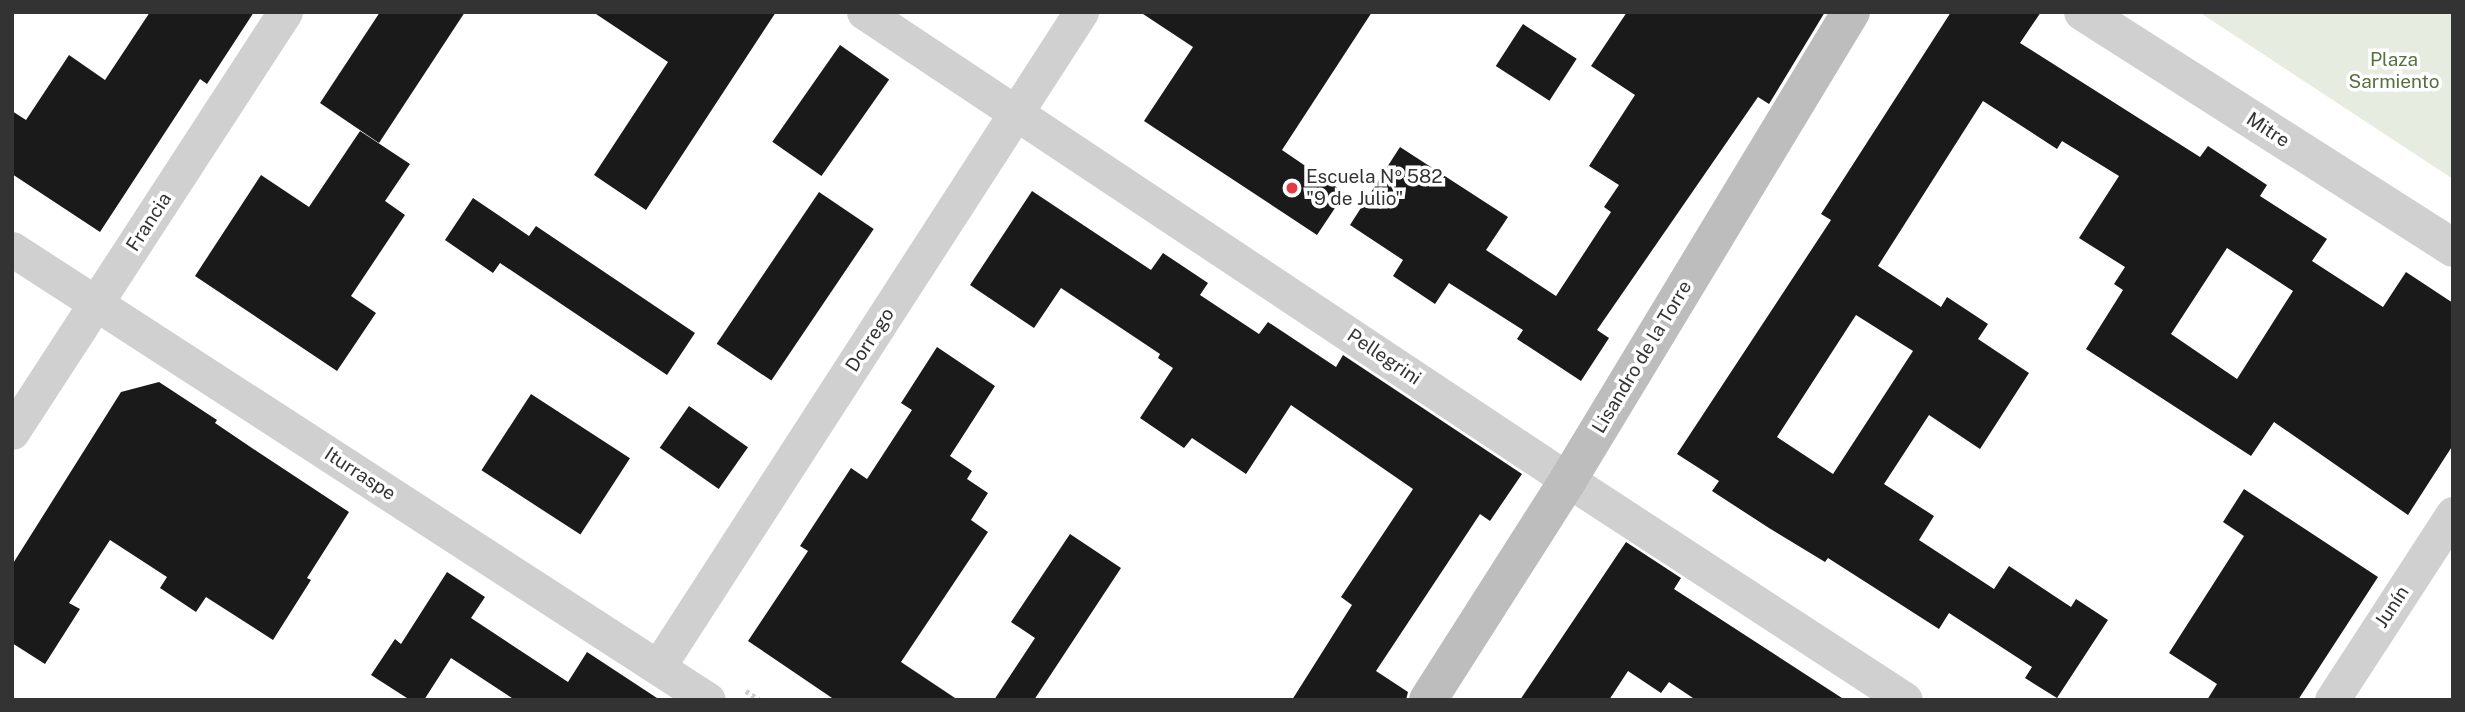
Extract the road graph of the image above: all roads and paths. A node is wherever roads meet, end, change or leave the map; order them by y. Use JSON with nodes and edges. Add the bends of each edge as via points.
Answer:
{"nodes":[{"id":1,"x":285,"y":12,"type":"edge"},
{"id":2,"x":864,"y":12,"type":"edge"},
{"id":3,"x":1081,"y":12,"type":"edge"},
{"id":4,"x":1851,"y":12,"type":"edge"},
{"id":5,"x":2083,"y":12,"type":"edge"},
{"id":6,"x":1018,"y":113,"type":"junction"},
{"id":7,"x":2453,"y":248,"type":"edge"},
{"id":8,"x":12,"y":249,"type":"edge"},
{"id":9,"x":97,"y":304,"type":"junction"},
{"id":10,"x":12,"y":432,"type":"edge"},
{"id":11,"x":1567,"y":480,"type":"junction"},
{"id":12,"x":2453,"y":514,"type":"edge"},
{"id":13,"x":658,"y":667,"type":"junction"},
{"id":14,"x":708,"y":700,"type":"edge"},
{"id":15,"x":1428,"y":700,"type":"edge"},
{"id":16,"x":1905,"y":700,"type":"edge"},
{"id":17,"x":2332,"y":700,"type":"edge"}],
"edges":[{"from":1,"to":9,"type":"street","name":"Francia"},
{"from":2,"to":6,"type":"street","name":"Pellegrini"},
{"from":3,"to":6,"type":"street","name":"Dorrego"},
{"from":4,"to":11,"type":"main road","name":"Lisandro de la Torre"},
{"from":5,"to":7,"type":"street","name":"Mitre"},
{"from":6,"to":11,"type":"street","name":"Pellegrini"},
{"from":6,"to":13,"type":"street","name":"Dorrego"},
{"from":8,"to":9,"type":"street","name":"Iturraspe"},
{"from":9,"to":10,"type":"street","name":"Francia"},
{"from":9,"to":13,"type":"street","name":"Iturraspe"},
{"from":11,"to":15,"type":"main road","name":"Lisandro de la Torre"},
{"from":11,"to":16,"type":"street","name":"Pellegrini"},
{"from":12,"to":17,"type":"street","name":"Junín"},
{"from":13,"to":14,"type":"street","name":"Iturraspe"}]}
